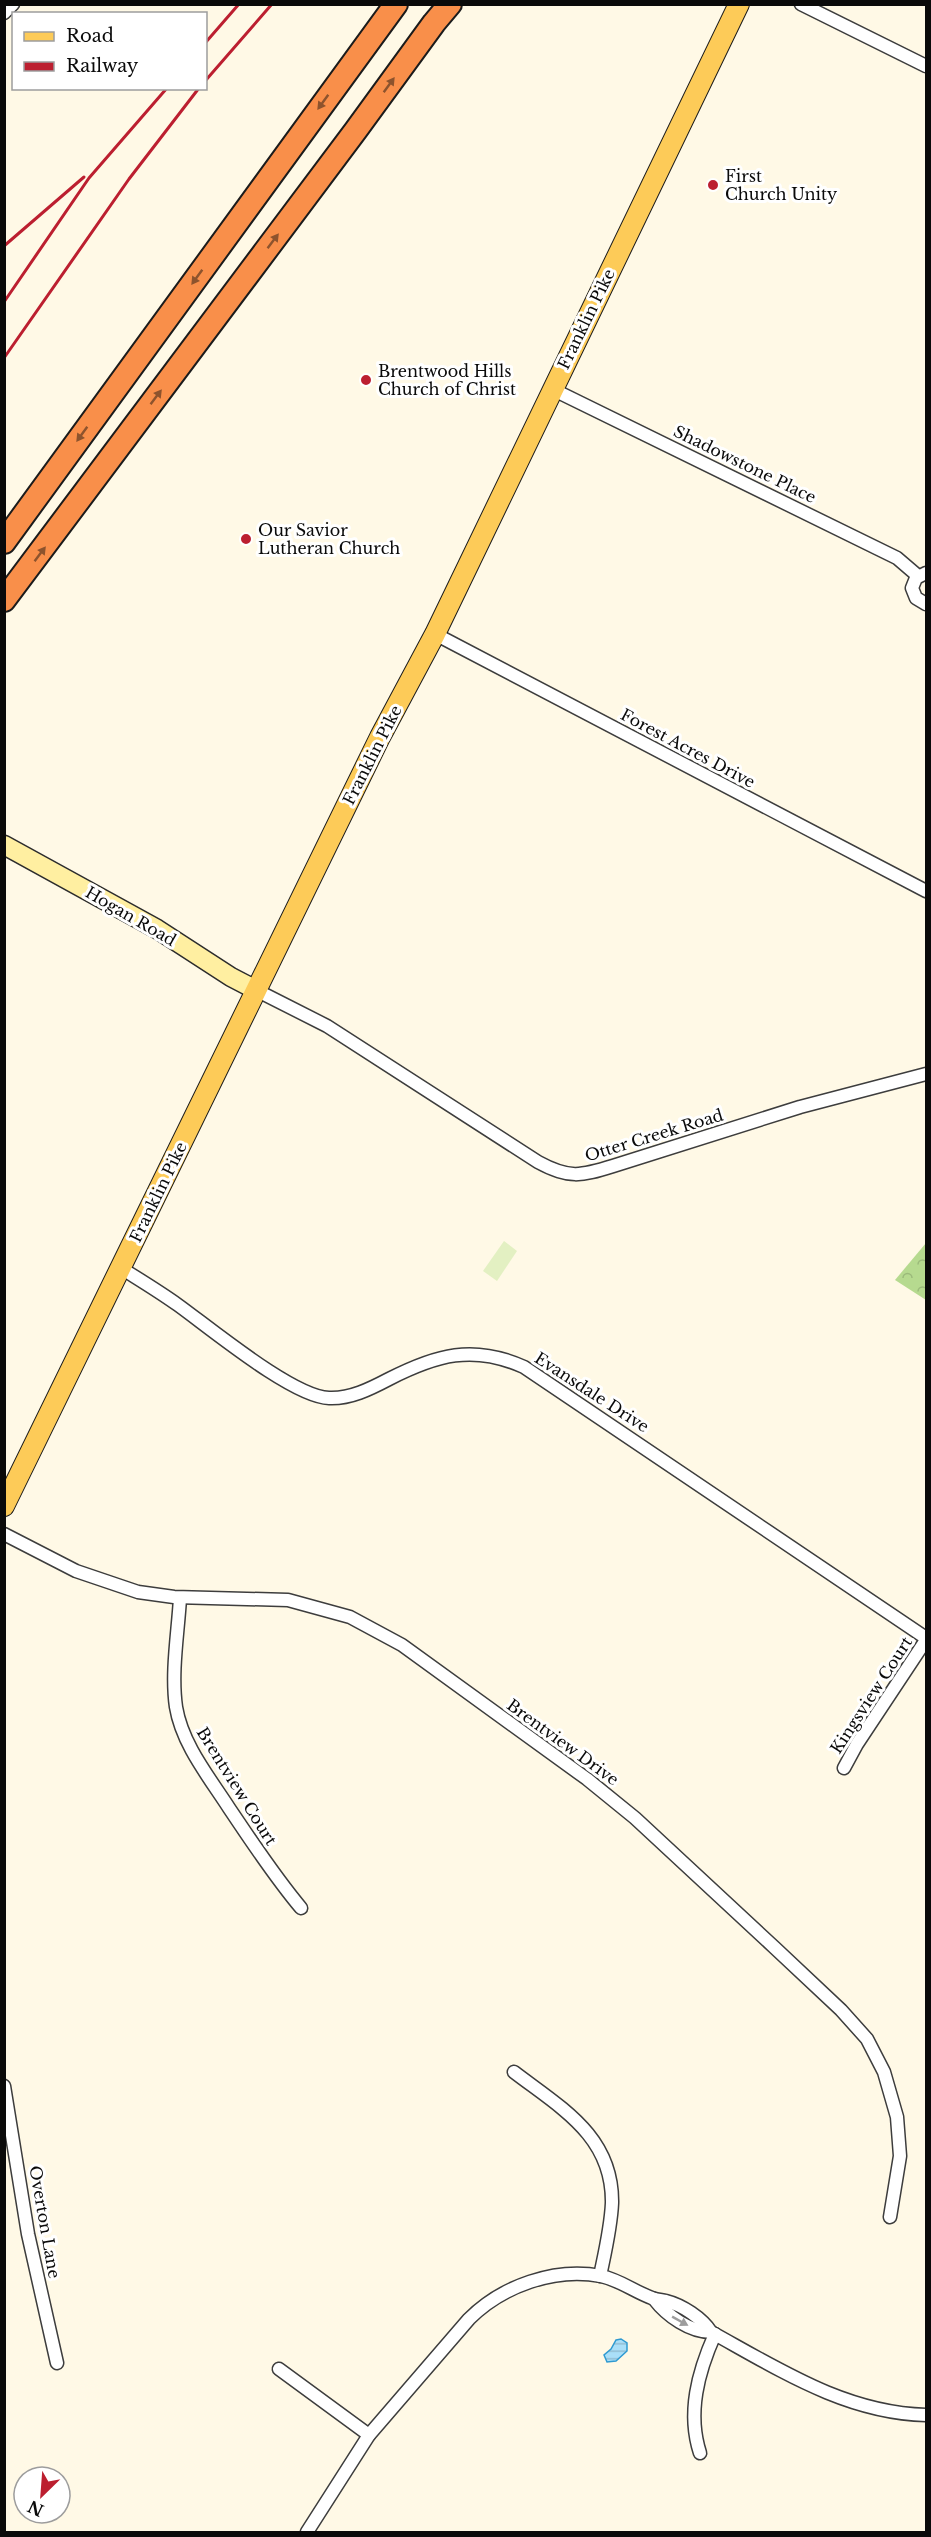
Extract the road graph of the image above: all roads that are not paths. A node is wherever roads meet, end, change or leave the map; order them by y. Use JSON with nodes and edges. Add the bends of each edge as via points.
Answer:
{"nodes":[{"id":1,"x":13,"y":4,"type":"edge"},
{"id":2,"x":396,"y":4,"type":"edge"},
{"id":3,"x":450,"y":4,"type":"edge"},
{"id":4,"x":739,"y":4,"type":"edge"},
{"id":5,"x":801,"y":4,"type":"edge"},
{"id":6,"x":4,"y":13,"type":"edge"},
{"id":7,"x":927,"y":66,"type":"edge"},
{"id":8,"x":552,"y":389,"type":"junction"},
{"id":9,"x":4,"y":542,"type":"edge"},
{"id":10,"x":922,"y":574,"type":"edge"},
{"id":11,"x":4,"y":600,"type":"edge"},
{"id":12,"x":927,"y":604,"type":"edge"},
{"id":13,"x":435,"y":634,"type":"junction"},
{"id":14,"x":4,"y":844,"type":"edge"},
{"id":15,"x":927,"y":891,"type":"edge"},
{"id":16,"x":256,"y":990,"type":"junction"},
{"id":17,"x":927,"y":1074,"type":"edge"},
{"id":18,"x":121,"y":1268,"type":"junction"},
{"id":19,"x":4,"y":1506,"type":"edge"},
{"id":20,"x":4,"y":1534,"type":"edge"},
{"id":21,"x":180,"y":1598,"type":"junction"},
{"id":22,"x":927,"y":1639,"type":"edge"},
{"id":23,"x":844,"y":1768,"type":"dead end"},
{"id":24,"x":301,"y":1908,"type":"dead end"},
{"id":25,"x":514,"y":2072,"type":"dead end"},
{"id":26,"x":4,"y":2086,"type":"edge"},
{"id":27,"x":890,"y":2217,"type":"dead end"},
{"id":28,"x":600,"y":2276,"type":"junction"},
{"id":29,"x":713,"y":2333,"type":"junction"},
{"id":30,"x":57,"y":2362,"type":"dead end"},
{"id":31,"x":279,"y":2369,"type":"dead end"},
{"id":32,"x":927,"y":2415,"type":"edge"},
{"id":33,"x":369,"y":2434,"type":"junction"},
{"id":34,"x":699,"y":2453,"type":"dead end"},
{"id":35,"x":307,"y":2532,"type":"edge"}],
"edges":[{"from":1,"to":6,"type":"street"},
{"from":2,"to":9,"type":"highway","one_way":true},
{"from":11,"to":3,"type":"highway","one_way":true},
{"from":4,"to":8,"type":"main road","name":"Franklin Pike"},
{"from":5,"to":7,"type":"street"},
{"from":8,"to":10,"type":"street","name":"Shadowstone Place","via":[[897,558]]},
{"from":8,"to":13,"type":"main road","name":"Franklin Pike"},
{"from":10,"to":12,"type":"street","name":"Shadowstone Place","via":[[912,585],[913,593],[917,600]]},
{"from":13,"to":15,"type":"street","name":"Forest Acres Drive"},
{"from":13,"to":16,"type":"main road","name":"Franklin Pike"},
{"from":14,"to":16,"type":"street","name":"Hogan Road","via":[[157,929]]},
{"from":16,"to":17,"type":"street","name":"Otter Creek Road","via":[[327,1026],[529,1157],[554,1171],[571,1175],[588,1174],[800,1107]]},
{"from":16,"to":18,"type":"main road","name":"Franklin Pike"},
{"from":18,"to":19,"type":"main road","name":"Franklin Pike"},
{"from":18,"to":22,"type":"street","name":"Evansdale Drive","via":[[282,1379],[323,1397],[354,1395],[417,1365],[447,1356],[483,1356],[524,1367]]},
{"from":20,"to":21,"type":"street","name":"Brentview Drive","via":[[109,1584]]},
{"from":21,"to":24,"type":"street","name":"Brentview Court","via":[[175,1685],[182,1726],[224,1801]]},
{"from":21,"to":27,"type":"street","name":"Brentview Drive","via":[[288,1600],[363,1623],[402,1646],[624,1808],[819,1989],[870,2044],[887,2079],[898,2128],[899,2166]]},
{"from":22,"to":23,"type":"street","name":"Kingsview Court"},
{"from":25,"to":28,"type":"street","via":[[577,2122],[604,2158],[612,2206]]},
{"from":26,"to":30,"type":"street","name":"Overton Lane","via":[[25,2218]]},
{"from":28,"to":29,"type":"street","via":[[654,2299],[663,2311],[699,2332]]},
{"from":28,"to":33,"type":"street","via":[[547,2277],[480,2309]]},
{"from":29,"to":32,"type":"street","via":[[837,2397],[875,2410]]},
{"from":29,"to":34,"type":"street","via":[[695,2401],[694,2432]]},
{"from":31,"to":33,"type":"street"},
{"from":33,"to":35,"type":"street"}]}
